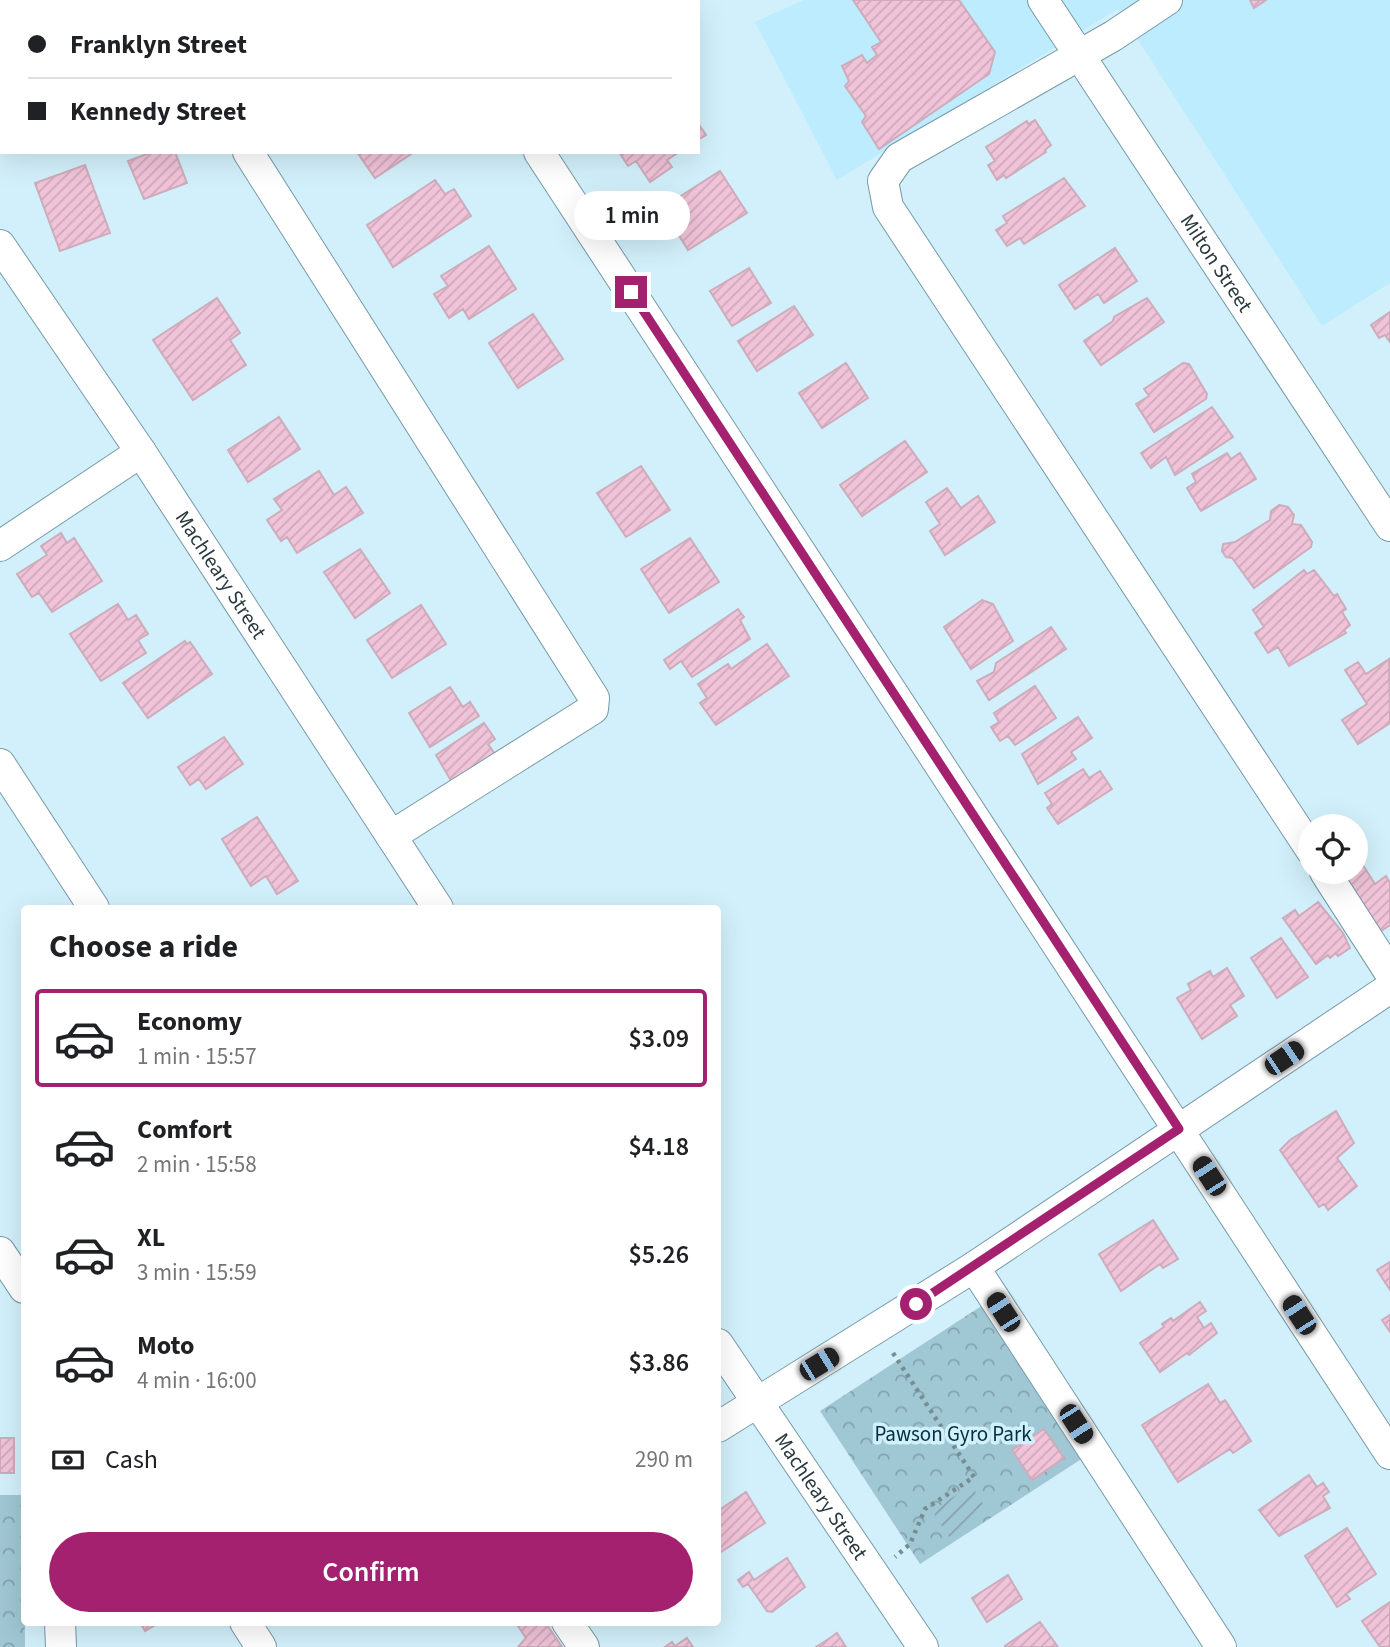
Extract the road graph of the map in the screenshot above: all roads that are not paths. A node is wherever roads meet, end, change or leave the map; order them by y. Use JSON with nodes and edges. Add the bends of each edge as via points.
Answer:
{"nodes":[{"id":1,"x":1043,"y":0,"type":"edge"},
{"id":2,"x":1167,"y":0,"type":"edge"},
{"id":3,"x":1078,"y":54,"type":"junction"},
{"id":4,"x":249,"y":154,"type":"edge"},
{"id":5,"x":540,"y":154,"type":"edge"},
{"id":6,"x":0,"y":245,"type":"edge"},
{"id":7,"x":141,"y":452,"type":"junction"},
{"id":8,"x":1390,"y":526,"type":"edge"},
{"id":9,"x":0,"y":546,"type":"edge"},
{"id":10,"x":0,"y":764,"type":"edge"},
{"id":11,"x":1298,"y":830,"type":"edge"},
{"id":12,"x":391,"y":836,"type":"junction"},
{"id":13,"x":1333,"y":884,"type":"edge"},
{"id":14,"x":92,"y":905,"type":"edge"},
{"id":15,"x":436,"y":905,"type":"edge"},
{"id":16,"x":1390,"y":973,"type":"edge"},
{"id":17,"x":1390,"y":988,"type":"edge"},
{"id":18,"x":1179,"y":1129,"type":"junction"},
{"id":19,"x":0,"y":1252,"type":"edge"},
{"id":20,"x":974,"y":1267,"type":"junction"},
{"id":21,"x":21,"y":1284,"type":"edge"},
{"id":22,"x":721,"y":1350,"type":"edge"},
{"id":23,"x":755,"y":1403,"type":"junction"},
{"id":24,"x":721,"y":1425,"type":"edge"},
{"id":25,"x":1390,"y":1454,"type":"edge"},
{"id":26,"x":60,"y":1626,"type":"edge"},
{"id":27,"x":248,"y":1626,"type":"edge"},
{"id":28,"x":570,"y":1626,"type":"edge"},
{"id":29,"x":61,"y":1647,"type":"edge"},
{"id":30,"x":261,"y":1647,"type":"edge"},
{"id":31,"x":584,"y":1647,"type":"edge"},
{"id":32,"x":923,"y":1647,"type":"edge"},
{"id":33,"x":1221,"y":1647,"type":"edge"}],
"edges":[{"from":1,"to":3,"type":"street","name":"Milton Street"},
{"from":2,"to":3,"type":"street"},
{"from":3,"to":8,"type":"street","name":"Milton Street"},
{"from":3,"to":11,"type":"street","via":[[899,158],[883,181],[888,207]]},
{"from":4,"to":12,"type":"street","via":[[594,698],[593,709]]},
{"from":5,"to":18,"type":"street"},
{"from":6,"to":7,"type":"street","name":"Machleary Street"},
{"from":7,"to":9,"type":"street"},
{"from":7,"to":12,"type":"street","name":"Machleary Street"},
{"from":10,"to":14,"type":"street"},
{"from":12,"to":15,"type":"street","name":"Machleary Street"},
{"from":13,"to":16,"type":"street"},
{"from":17,"to":18,"type":"street"},
{"from":18,"to":20,"type":"street"},
{"from":18,"to":25,"type":"street"},
{"from":19,"to":21,"type":"street"},
{"from":20,"to":23,"type":"street"},
{"from":20,"to":33,"type":"street"},
{"from":22,"to":23,"type":"street","name":"Machleary Street"},
{"from":23,"to":24,"type":"street"},
{"from":23,"to":32,"type":"street","name":"Machleary Street"},
{"from":26,"to":29,"type":"street"},
{"from":27,"to":30,"type":"street"},
{"from":28,"to":31,"type":"street"}]}
